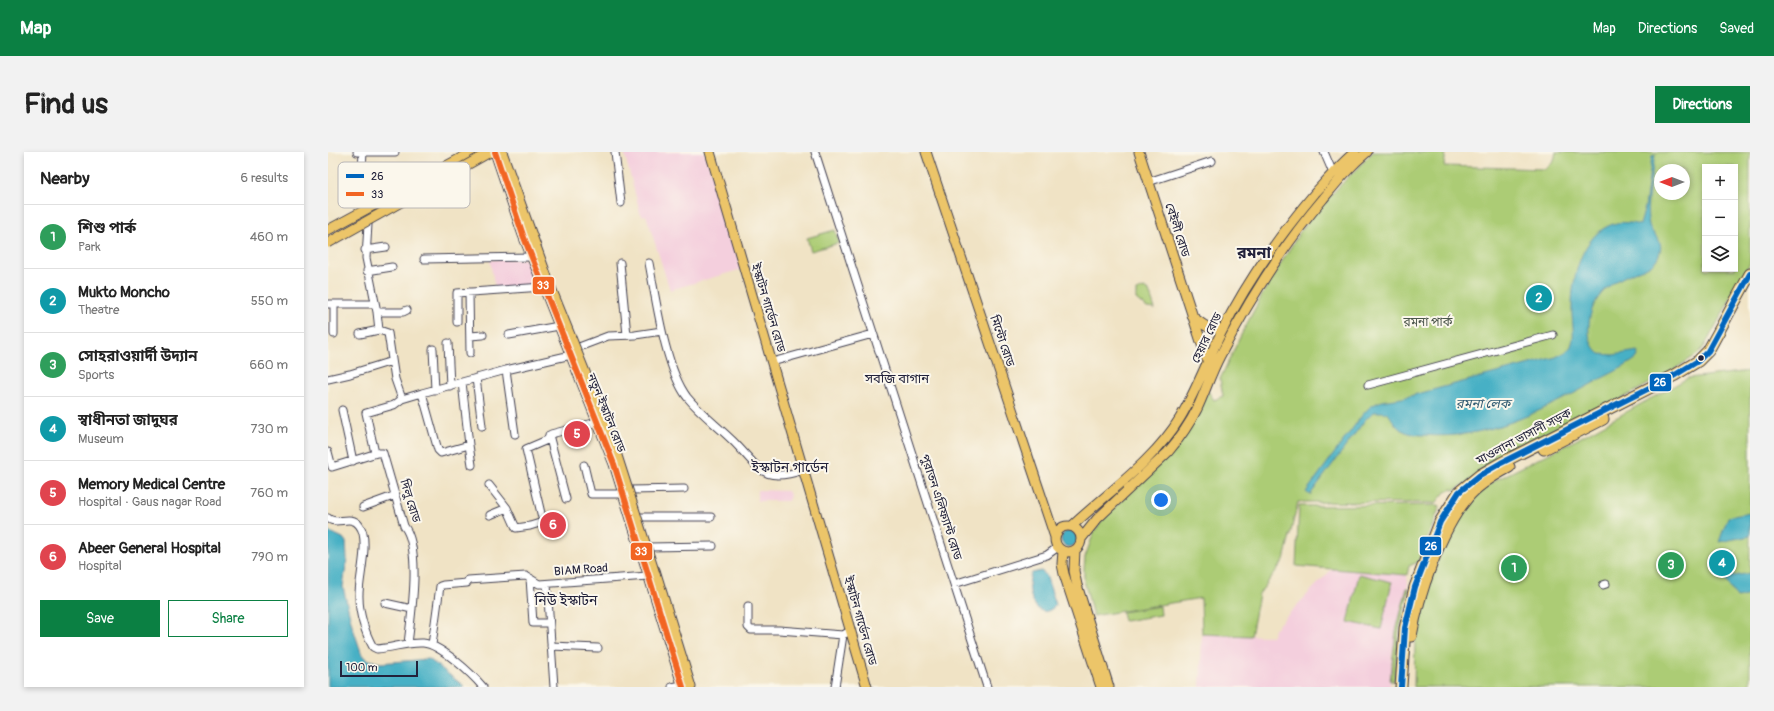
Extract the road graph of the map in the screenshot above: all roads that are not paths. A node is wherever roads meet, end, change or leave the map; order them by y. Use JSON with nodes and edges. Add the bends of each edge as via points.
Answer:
{"nodes":[{"id":1,"x":357,"y":152,"type":"edge"},
{"id":2,"x":363,"y":152,"type":"edge"},
{"id":3,"x":379,"y":152,"type":"edge"},
{"id":4,"x":395,"y":152,"type":"edge"},
{"id":5,"x":508,"y":152,"type":"edge"},
{"id":6,"x":615,"y":152,"type":"edge"},
{"id":7,"x":710,"y":152,"type":"edge"},
{"id":8,"x":815,"y":152,"type":"edge"},
{"id":9,"x":926,"y":152,"type":"edge"},
{"id":10,"x":1138,"y":152,"type":"edge"},
{"id":11,"x":1324,"y":152,"type":"edge"},
{"id":12,"x":1355,"y":152,"type":"edge"},
{"id":13,"x":1367,"y":152,"type":"edge"},
{"id":14,"x":494,"y":153,"type":"edge"},
{"id":15,"x":473,"y":154,"type":"edge"},
{"id":16,"x":1212,"y":161,"type":"dead end"},
{"id":17,"x":362,"y":162,"type":"edge"},
{"id":18,"x":458,"y":162,"type":"edge"},
{"id":19,"x":459,"y":162,"type":"edge"},
{"id":20,"x":470,"y":166,"type":"edge"},
{"id":21,"x":470,"y":168,"type":"edge"},
{"id":22,"x":1333,"y":173,"type":"junction"},
{"id":23,"x":1148,"y":182,"type":"junction"},
{"id":24,"x":621,"y":203,"type":"dead end"},
{"id":25,"x":1313,"y":203,"type":"junction"},
{"id":26,"x":364,"y":208,"type":"edge"},
{"id":27,"x":370,"y":208,"type":"edge"},
{"id":28,"x":378,"y":208,"type":"edge"},
{"id":29,"x":385,"y":208,"type":"edge"},
{"id":30,"x":393,"y":208,"type":"edge"},
{"id":31,"x":397,"y":208,"type":"edge"},
{"id":32,"x":364,"y":211,"type":"junction"},
{"id":33,"x":388,"y":213,"type":"junction"},
{"id":34,"x":368,"y":224,"type":"junction"},
{"id":35,"x":328,"y":230,"type":"edge"},
{"id":36,"x":328,"y":236,"type":"edge"},
{"id":37,"x":328,"y":243,"type":"edge"},
{"id":38,"x":328,"y":246,"type":"edge"},
{"id":39,"x":386,"y":247,"type":"dead end"},
{"id":40,"x":365,"y":250,"type":"junction"},
{"id":41,"x":532,"y":257,"type":"junction"},
{"id":42,"x":424,"y":259,"type":"dead end"},
{"id":43,"x":649,"y":263,"type":"dead end"},
{"id":44,"x":620,"y":264,"type":"dead end"},
{"id":45,"x":392,"y":267,"type":"dead end"},
{"id":46,"x":367,"y":271,"type":"junction"},
{"id":47,"x":1750,"y":274,"type":"edge"},
{"id":48,"x":553,"y":284,"type":"junction"},
{"id":49,"x":1750,"y":285,"type":"edge"},
{"id":50,"x":544,"y":287,"type":"junction"},
{"id":51,"x":469,"y":292,"type":"junction"},
{"id":52,"x":375,"y":304,"type":"junction"},
{"id":53,"x":331,"y":305,"type":"edge"},
{"id":54,"x":407,"y":310,"type":"dead end"},
{"id":55,"x":377,"y":312,"type":"junction"},
{"id":56,"x":1192,"y":316,"type":"junction"},
{"id":57,"x":457,"y":322,"type":"dead end"},
{"id":58,"x":559,"y":326,"type":"junction"},
{"id":59,"x":1224,"y":328,"type":"junction"},
{"id":60,"x":379,"y":330,"type":"junction"},
{"id":61,"x":662,"y":330,"type":"junction"},
{"id":62,"x":334,"y":334,"type":"dead end"},
{"id":63,"x":360,"y":334,"type":"dead end"},
{"id":64,"x":627,"y":334,"type":"junction"},
{"id":65,"x":873,"y":334,"type":"junction"},
{"id":66,"x":483,"y":335,"type":"dead end"},
{"id":67,"x":509,"y":335,"type":"dead end"},
{"id":68,"x":1553,"y":335,"type":"dead end"},
{"id":69,"x":470,"y":336,"type":"junction"},
{"id":70,"x":448,"y":343,"type":"dead end"},
{"id":71,"x":579,"y":347,"type":"junction"},
{"id":72,"x":433,"y":349,"type":"dead end"},
{"id":73,"x":470,"y":353,"type":"dead end"},
{"id":74,"x":1709,"y":354,"type":"junction"},
{"id":75,"x":571,"y":356,"type":"junction"},
{"id":76,"x":392,"y":362,"type":"junction"},
{"id":77,"x":772,"y":362,"type":"junction"},
{"id":78,"x":1208,"y":363,"type":"junction"},
{"id":79,"x":506,"y":370,"type":"junction"},
{"id":80,"x":476,"y":378,"type":"junction"},
{"id":81,"x":328,"y":379,"type":"edge"},
{"id":82,"x":462,"y":382,"type":"junction"},
{"id":83,"x":1368,"y":385,"type":"dead end"},
{"id":84,"x":450,"y":386,"type":"junction"},
{"id":85,"x":435,"y":390,"type":"junction"},
{"id":86,"x":422,"y":393,"type":"junction"},
{"id":87,"x":402,"y":399,"type":"junction"},
{"id":88,"x":342,"y":410,"type":"dead end"},
{"id":89,"x":597,"y":422,"type":"junction"},
{"id":90,"x":482,"y":426,"type":"dead end"},
{"id":91,"x":515,"y":434,"type":"dead end"},
{"id":92,"x":549,"y":435,"type":"junction"},
{"id":93,"x":469,"y":444,"type":"junction"},
{"id":94,"x":328,"y":452,"type":"edge"},
{"id":95,"x":377,"y":454,"type":"junction"},
{"id":96,"x":353,"y":461,"type":"junction"},
{"id":97,"x":584,"y":464,"type":"dead end"},
{"id":98,"x":614,"y":464,"type":"junction"},
{"id":99,"x":472,"y":465,"type":"dead end"},
{"id":100,"x":803,"y":470,"type":"junction"},
{"id":101,"x":624,"y":480,"type":"junction"},
{"id":102,"x":489,"y":485,"type":"dead end"},
{"id":103,"x":684,"y":489,"type":"dead end"},
{"id":104,"x":627,"y":492,"type":"junction"},
{"id":105,"x":396,"y":495,"type":"junction"},
{"id":106,"x":566,"y":499,"type":"dead end"},
{"id":107,"x":363,"y":507,"type":"dead end"},
{"id":108,"x":507,"y":508,"type":"junction"},
{"id":109,"x":490,"y":515,"type":"dead end"},
{"id":110,"x":639,"y":517,"type":"junction"},
{"id":111,"x":711,"y":517,"type":"dead end"},
{"id":112,"x":328,"y":518,"type":"edge"},
{"id":113,"x":1050,"y":522,"type":"junction"},
{"id":114,"x":1072,"y":526,"type":"junction"},
{"id":115,"x":1061,"y":528,"type":"junction"},
{"id":116,"x":1055,"y":537,"type":"junction"},
{"id":117,"x":1081,"y":539,"type":"junction"},
{"id":118,"x":713,"y":546,"type":"dead end"},
{"id":119,"x":648,"y":547,"type":"junction"},
{"id":120,"x":1061,"y":549,"type":"junction"},
{"id":121,"x":1075,"y":550,"type":"junction"},
{"id":122,"x":1050,"y":554,"type":"junction"},
{"id":123,"x":1062,"y":564,"type":"junction"},
{"id":124,"x":530,"y":578,"type":"junction"},
{"id":125,"x":654,"y":579,"type":"junction"},
{"id":126,"x":547,"y":584,"type":"junction"},
{"id":127,"x":954,"y":584,"type":"junction"},
{"id":128,"x":659,"y":596,"type":"junction"},
{"id":129,"x":385,"y":603,"type":"dead end"},
{"id":130,"x":748,"y":606,"type":"dead end"},
{"id":131,"x":412,"y":608,"type":"junction"},
{"id":132,"x":549,"y":623,"type":"junction"},
{"id":133,"x":847,"y":633,"type":"junction"},
{"id":134,"x":408,"y":644,"type":"junction"},
{"id":135,"x":432,"y":645,"type":"junction"},
{"id":136,"x":551,"y":646,"type":"junction"},
{"id":137,"x":598,"y":648,"type":"dead end"},
{"id":138,"x":685,"y":686,"type":"edge"},
{"id":139,"x":483,"y":687,"type":"edge"},
{"id":140,"x":554,"y":687,"type":"edge"},
{"id":141,"x":672,"y":687,"type":"edge"},
{"id":142,"x":835,"y":687,"type":"edge"},
{"id":143,"x":867,"y":687,"type":"edge"},
{"id":144,"x":987,"y":687,"type":"edge"},
{"id":145,"x":1101,"y":687,"type":"edge"},
{"id":146,"x":1109,"y":687,"type":"edge"},
{"id":147,"x":1401,"y":687,"type":"edge"},
{"id":148,"x":1408,"y":687,"type":"edge"}],
"edges":[{"from":1,"to":2,"type":"street"},
{"from":2,"to":3,"type":"street"},
{"from":2,"to":17,"type":"street"},
{"from":3,"to":4,"type":"street"},
{"from":5,"to":48,"type":"main road","name":"নতুন ইস্কাটন রোড","via":[[529,222]]},
{"from":6,"to":24,"type":"street"},
{"from":7,"to":77,"type":"main road","name":"ইস্কাটন গার্ডেন রোড"},
{"from":8,"to":65,"type":"street","name":"পুরাতন এলিফ্যান্ট রোড"},
{"from":9,"to":113,"type":"main road","name":"মিন্টো রোড"},
{"from":10,"to":23,"type":"main road","name":"বেইলী রোড"},
{"from":11,"to":22,"type":"street"},
{"from":12,"to":22,"type":"main road","name":"হেয়ার রোড"},
{"from":13,"to":25,"type":"main road"},
{"from":14,"to":15,"type":"main road"},
{"from":14,"to":20,"type":"main road","bridge":true},
{"from":14,"to":21,"type":"main road"},
{"from":14,"to":41,"type":"main road","name":"নতুন ইস্কাটন রোড"},
{"from":14,"to":98,"type":"main road","via":[[608,440]]},
{"from":14,"to":125,"type":"main road","bridge":true,"via":[[610,434]]},
{"from":15,"to":18,"type":"main road"},
{"from":15,"to":19,"type":"main road"},
{"from":16,"to":23,"type":"street"},
{"from":22,"to":25,"type":"main road","name":"হেয়ার রোড"},
{"from":23,"to":56,"type":"main road","name":"বেইলী রোড"},
{"from":25,"to":59,"type":"main road","name":"হেয়ার রোড","via":[[1291,223],[1268,255]]},
{"from":25,"to":117,"type":"main road","via":[[1249,302],[1219,358],[1196,411],[1175,443],[1097,519]]},
{"from":26,"to":32,"type":"street"},
{"from":27,"to":32,"type":"main road"},
{"from":28,"to":36,"type":"main road"},
{"from":29,"to":33,"type":"main road"},
{"from":30,"to":37,"type":"main road","bridge":true},
{"from":31,"to":33,"type":"main road"},
{"from":32,"to":35,"type":"main road"},
{"from":33,"to":34,"type":"main road"},
{"from":34,"to":38,"type":"main road"},
{"from":34,"to":40,"type":"street"},
{"from":39,"to":40,"type":"street"},
{"from":40,"to":46,"type":"street"},
{"from":41,"to":42,"type":"street"},
{"from":41,"to":50,"type":"main road","name":"নতুন ইস্কাটন রোড"},
{"from":43,"to":61,"type":"street"},
{"from":44,"to":64,"type":"street"},
{"from":45,"to":46,"type":"street"},
{"from":46,"to":52,"type":"street"},
{"from":47,"to":74,"type":"highway","name":"মাওলানা ভাসানী সড়ক"},
{"from":48,"to":50,"type":"main road"},
{"from":48,"to":71,"type":"main road","name":"নতুন ইস্কাটন রোড"},
{"from":49,"to":74,"type":"highway","name":"মাওলানা ভাসানী সড়ক"},
{"from":50,"to":51,"type":"street"},
{"from":50,"to":58,"type":"main road","name":"নতুন ইস্কাটন রোড"},
{"from":51,"to":57,"type":"street","via":[[456,295]]},
{"from":51,"to":69,"type":"street"},
{"from":52,"to":53,"type":"street"},
{"from":52,"to":55,"type":"street"},
{"from":53,"to":62,"type":"street"},
{"from":54,"to":55,"type":"street"},
{"from":55,"to":60,"type":"street"},
{"from":56,"to":59,"type":"main road","via":[[1209,328]]},
{"from":56,"to":78,"type":"main road","name":"বেইলী রোড"},
{"from":58,"to":67,"type":"street"},
{"from":58,"to":75,"type":"main road","name":"নতুন ইস্কাটন রোড"},
{"from":59,"to":78,"type":"main road","name":"হেয়ার রোড"},
{"from":60,"to":63,"type":"street"},
{"from":60,"to":76,"type":"street","via":[[388,333]]},
{"from":61,"to":64,"type":"street"},
{"from":61,"to":100,"type":"street","via":[[677,379],[687,396],[753,463],[767,474],[779,477]]},
{"from":64,"to":71,"type":"street","via":[[608,336]]},
{"from":65,"to":77,"type":"street"},
{"from":65,"to":127,"type":"street","name":"পুরাতন এলিফ্যান্ট রোড"},
{"from":66,"to":69,"type":"street"},
{"from":68,"to":83,"type":"street"},
{"from":69,"to":73,"type":"street"},
{"from":70,"to":84,"type":"street"},
{"from":71,"to":101,"type":"main road","name":"নতুন ইস্কাটন রোড","via":[[608,418]]},
{"from":72,"to":85,"type":"street"},
{"from":74,"to":147,"type":"highway","name":"মাওলানা ভাসানী সড়ক","via":[[1674,375],[1487,471],[1459,492],[1440,522],[1415,587],[1405,628]]},
{"from":74,"to":148,"type":"highway","name":"মাওলানা ভাসানী সড়ক","via":[[1687,376],[1503,470],[1467,496],[1440,543],[1421,597],[1410,645]]},
{"from":75,"to":79,"type":"street","name":"দিলু রোড"},
{"from":75,"to":89,"type":"main road","name":"নতুন ইস্কাটন রোড"},
{"from":76,"to":81,"type":"street"},
{"from":76,"to":87,"type":"street"},
{"from":77,"to":100,"type":"main road","name":"ইস্কাটন গার্ডেন রোড"},
{"from":78,"to":114,"type":"main road","name":"হেয়ার রোড","via":[[1169,434]]},
{"from":79,"to":80,"type":"street","name":"দিলু রোড"},
{"from":79,"to":91,"type":"street"},
{"from":80,"to":82,"type":"street","name":"দিলু রোড"},
{"from":80,"to":90,"type":"street"},
{"from":82,"to":84,"type":"street","name":"দিলু রোড"},
{"from":82,"to":93,"type":"street"},
{"from":84,"to":85,"type":"street","name":"দিলু রোড"},
{"from":85,"to":86,"type":"street","name":"দিলু রোড"},
{"from":86,"to":87,"type":"street","name":"দিলু রোড"},
{"from":86,"to":93,"type":"street","via":[[439,452]]},
{"from":87,"to":95,"type":"street","name":"দিলু রোড","via":[[394,405],[366,413]]},
{"from":88,"to":96,"type":"street"},
{"from":89,"to":92,"type":"street"},
{"from":89,"to":98,"type":"main road","name":"নতুন ইস্কাটন রোড"},
{"from":92,"to":106,"type":"street"},
{"from":92,"to":108,"type":"street","via":[[547,440],[526,451],[543,522],[516,528]]},
{"from":93,"to":99,"type":"street"},
{"from":94,"to":96,"type":"street","via":[[332,467]]},
{"from":95,"to":96,"type":"street"},
{"from":95,"to":105,"type":"street","name":"দিলু রোড","via":[[384,453]]},
{"from":97,"to":104,"type":"street","via":[[591,494]]},
{"from":98,"to":101,"type":"main road","name":"নতুন ইস্কাটন রোড"},
{"from":100,"to":133,"type":"main road","name":"ইস্কাটন গার্ডেন রোড"},
{"from":101,"to":104,"type":"main road","name":"নতুন ইস্কাটন রোড"},
{"from":102,"to":108,"type":"street"},
{"from":103,"to":104,"type":"street"},
{"from":104,"to":110,"type":"main road","name":"নতুন ইস্কাটন রোড"},
{"from":104,"to":125,"type":"main road","name":"নতুন ইস্কাটন রোড"},
{"from":105,"to":107,"type":"street"},
{"from":105,"to":131,"type":"street","name":"দিলু রোড","via":[[411,542],[414,573]]},
{"from":108,"to":109,"type":"street"},
{"from":110,"to":111,"type":"street"},
{"from":110,"to":119,"type":"main road","name":"নতুন ইস্কাটন রোড"},
{"from":112,"to":134,"type":"street","via":[[334,521],[355,521],[361,529],[364,554],[359,609],[373,647],[380,649]]},
{"from":113,"to":115,"type":"main road"},
{"from":113,"to":116,"type":"main road","name":"মিন্টো রোড"},
{"from":114,"to":115,"type":"main road"},
{"from":114,"to":117,"type":"main road","via":[[1078,531]]},
{"from":115,"to":116,"type":"main road"},
{"from":116,"to":120,"type":"main road"},
{"from":117,"to":121,"type":"main road"},
{"from":118,"to":119,"type":"street"},
{"from":119,"to":125,"type":"main road","name":"নতুন ইস্কাটন রোড"},
{"from":120,"to":121,"type":"main road","via":[[1071,552]]},
{"from":120,"to":122,"type":"street"},
{"from":120,"to":123,"type":"main road"},
{"from":121,"to":146,"type":"main road","via":[[1074,571],[1077,585]]},
{"from":122,"to":123,"type":"street","via":[[1057,556]]},
{"from":122,"to":127,"type":"street"},
{"from":123,"to":145,"type":"main road"},
{"from":124,"to":126,"type":"street","via":[[538,584]]},
{"from":124,"to":132,"type":"street","via":[[533,623]]},
{"from":124,"to":135,"type":"street","via":[[526,576],[468,580],[467,583],[440,586]]},
{"from":125,"to":126,"type":"street","name":"BIAM Road"},
{"from":125,"to":128,"type":"main road","name":"নতুন ইস্কাটন রোড"},
{"from":125,"to":128,"type":"main road","name":"নতুন ইস্কাটন রোড"},
{"from":126,"to":132,"type":"street","name":"BIAM Road"},
{"from":127,"to":144,"type":"street","name":"পুরাতন এলিফ্যান্ট রোড"},
{"from":128,"to":138,"type":"main road","name":"নতুন ইস্কাটন রোড"},
{"from":129,"to":131,"type":"street"},
{"from":130,"to":133,"type":"street","via":[[748,627],[751,630]]},
{"from":131,"to":134,"type":"street","name":"দিলু রোড"},
{"from":132,"to":136,"type":"street","name":"BIAM Road"},
{"from":133,"to":142,"type":"street"},
{"from":133,"to":143,"type":"main road","name":"ইস্কাটন গার্ডেন রোড"},
{"from":134,"to":135,"type":"street"},
{"from":135,"to":139,"type":"street"},
{"from":136,"to":137,"type":"street"},
{"from":136,"to":140,"type":"street","name":"BIAM Road"},
{"from":138,"to":141,"type":"street"}]}
